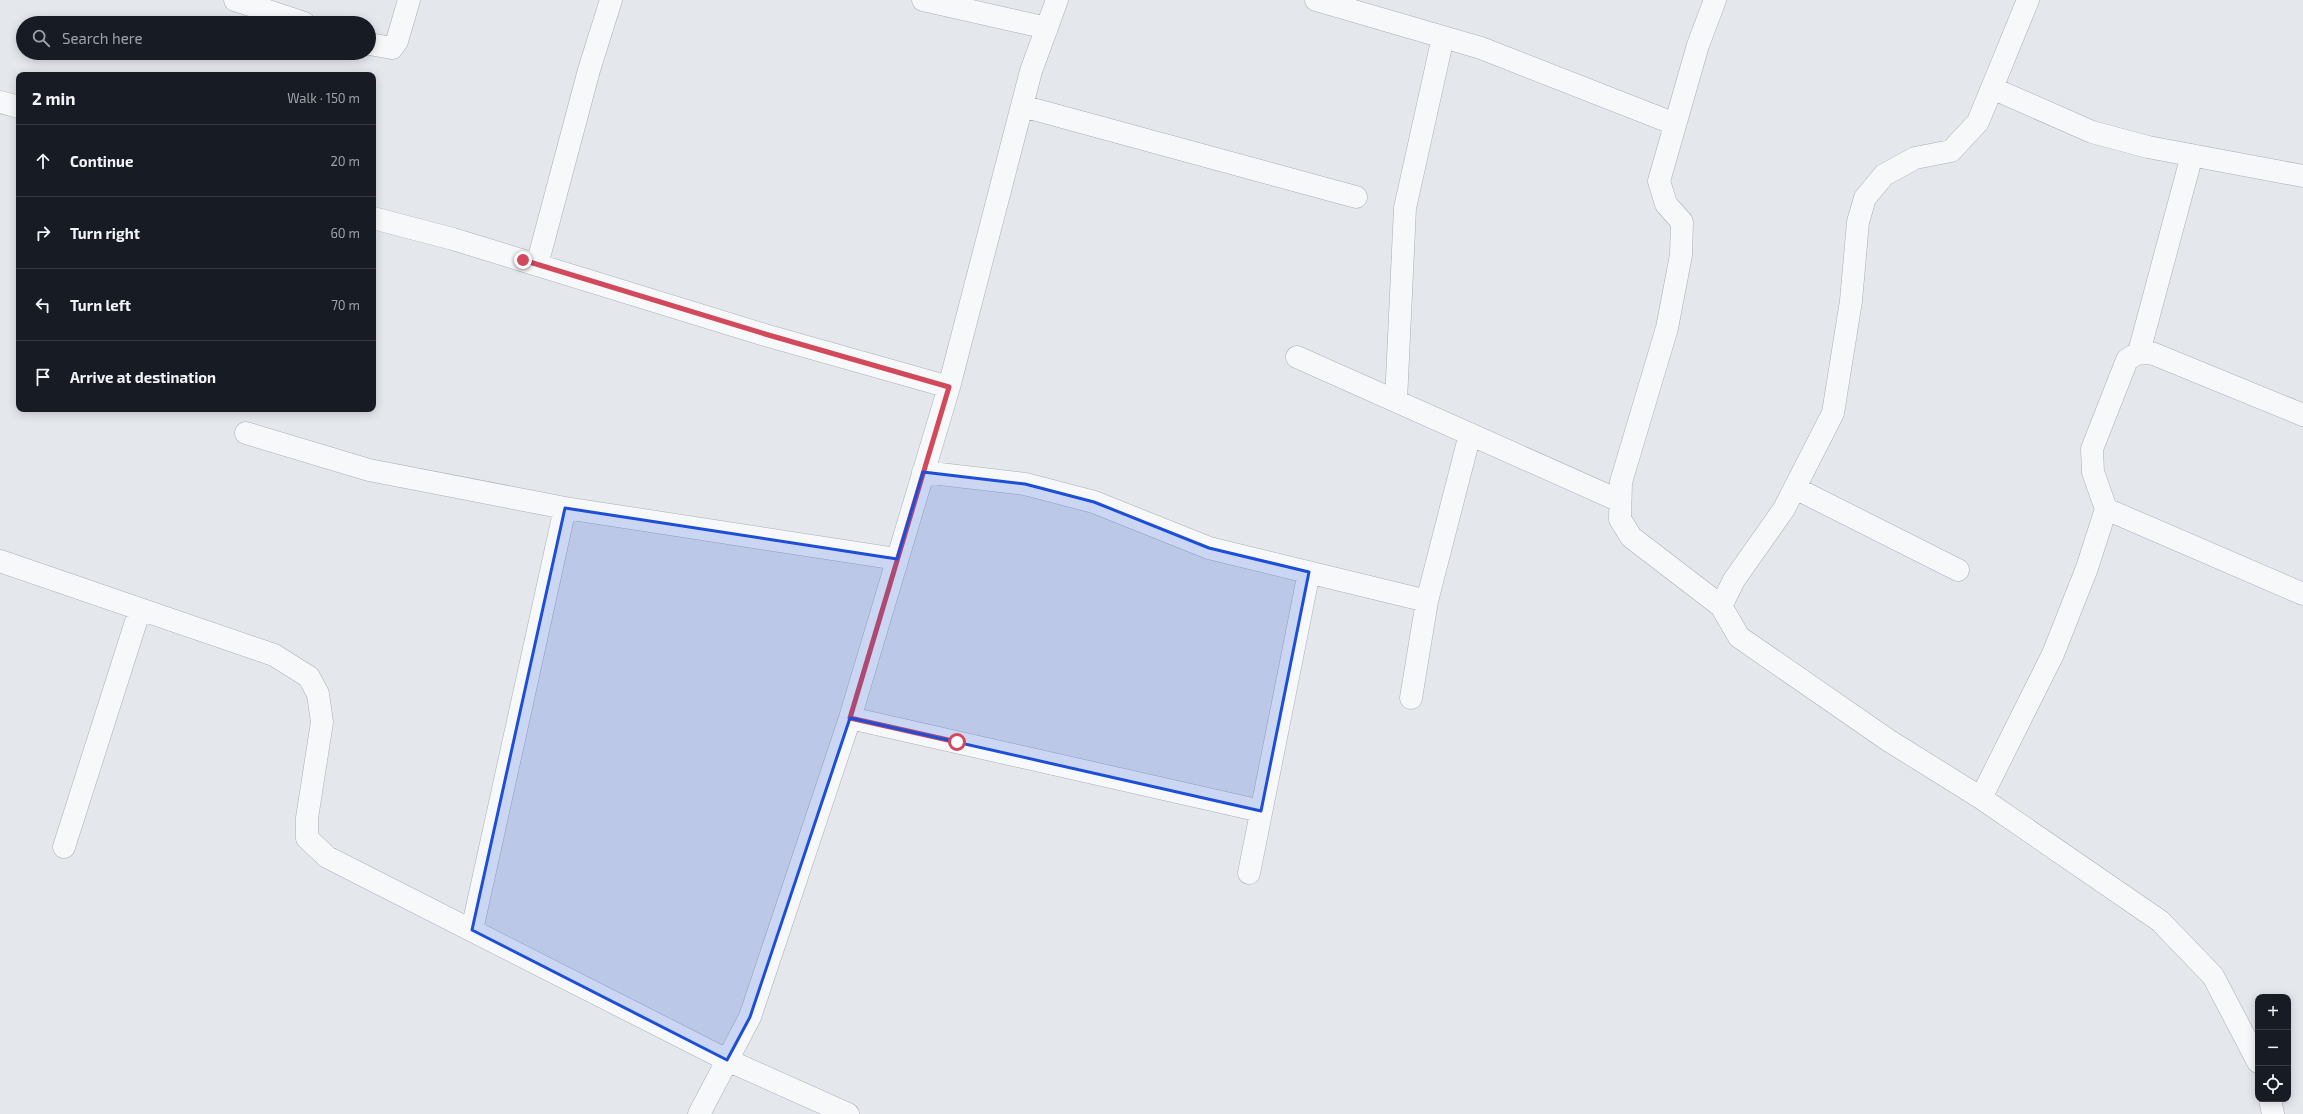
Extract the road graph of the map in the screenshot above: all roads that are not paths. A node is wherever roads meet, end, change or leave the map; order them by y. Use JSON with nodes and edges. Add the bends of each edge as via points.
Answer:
{"nodes":[{"id":1,"x":235,"y":0,"type":"edge"},
{"id":2,"x":409,"y":0,"type":"edge"},
{"id":3,"x":611,"y":0,"type":"edge"},
{"id":4,"x":923,"y":0,"type":"edge"},
{"id":5,"x":1057,"y":0,"type":"edge"},
{"id":6,"x":1316,"y":0,"type":"edge"},
{"id":7,"x":1715,"y":0,"type":"edge"},
{"id":8,"x":2028,"y":0,"type":"edge"},
{"id":9,"x":283,"y":16,"type":"edge"},
{"id":10,"x":1047,"y":28,"type":"junction"},
{"id":11,"x":1443,"y":37,"type":"junction"},
{"id":12,"x":376,"y":45,"type":"edge"},
{"id":13,"x":1992,"y":88,"type":"junction"},
{"id":14,"x":0,"y":102,"type":"edge"},
{"id":15,"x":16,"y":106,"type":"edge"},
{"id":16,"x":1022,"y":106,"type":"junction"},
{"id":17,"x":1675,"y":124,"type":"junction"},
{"id":18,"x":2192,"y":155,"type":"junction"},
{"id":19,"x":2303,"y":176,"type":"edge"},
{"id":20,"x":1356,"y":197,"type":"dead end"},
{"id":21,"x":376,"y":219,"type":"edge"},
{"id":22,"x":537,"y":265,"type":"junction"},
{"id":23,"x":2139,"y":352,"type":"junction"},
{"id":24,"x":1297,"y":356,"type":"dead end"},
{"id":25,"x":949,"y":387,"type":"junction"},
{"id":26,"x":1396,"y":401,"type":"junction"},
{"id":27,"x":2303,"y":415,"type":"edge"},
{"id":28,"x":246,"y":433,"type":"dead end"},
{"id":29,"x":1470,"y":434,"type":"junction"},
{"id":30,"x":924,"y":472,"type":"junction"},
{"id":31,"x":1794,"y":488,"type":"junction"},
{"id":32,"x":1620,"y":501,"type":"junction"},
{"id":33,"x":565,"y":508,"type":"junction"},
{"id":34,"x":2106,"y":509,"type":"junction"},
{"id":35,"x":897,"y":559,"type":"junction"},
{"id":36,"x":0,"y":561,"type":"edge"},
{"id":37,"x":1958,"y":570,"type":"dead end"},
{"id":38,"x":1309,"y":572,"type":"junction"},
{"id":39,"x":2303,"y":594,"type":"edge"},
{"id":40,"x":1427,"y":601,"type":"junction"},
{"id":41,"x":1721,"y":606,"type":"junction"},
{"id":42,"x":140,"y":609,"type":"junction"},
{"id":43,"x":1411,"y":698,"type":"dead end"},
{"id":44,"x":850,"y":718,"type":"junction"},
{"id":45,"x":1981,"y":798,"type":"junction"},
{"id":46,"x":1261,"y":811,"type":"junction"},
{"id":47,"x":64,"y":848,"type":"dead end"},
{"id":48,"x":1249,"y":873,"type":"dead end"},
{"id":49,"x":472,"y":930,"type":"junction"},
{"id":50,"x":2255,"y":1056,"type":"edge"},
{"id":51,"x":727,"y":1060,"type":"junction"},
{"id":52,"x":2271,"y":1102,"type":"edge"},
{"id":53,"x":699,"y":1114,"type":"edge"},
{"id":54,"x":848,"y":1114,"type":"edge"},
{"id":55,"x":2273,"y":1114,"type":"edge"}],
"edges":[{"from":1,"to":9,"type":"street"},
{"from":2,"to":12,"type":"street","via":[[397,41],[392,48]]},
{"from":3,"to":22,"type":"street","via":[[589,70]]},
{"from":4,"to":10,"type":"street"},
{"from":5,"to":10,"type":"street"},
{"from":6,"to":11,"type":"street"},
{"from":7,"to":17,"type":"street","via":[[1698,45]]},
{"from":8,"to":13,"type":"street"},
{"from":10,"to":16,"type":"street","via":[[1031,71]]},
{"from":11,"to":17,"type":"street","via":[[1481,48]]},
{"from":11,"to":26,"type":"street","via":[[1406,208]]},
{"from":13,"to":18,"type":"street","via":[[2092,132],[2148,147]]},
{"from":13,"to":31,"type":"street","via":[[1978,122],[1951,151],[1915,158],[1884,175],[1865,198],[1858,222],[1851,301],[1833,413]]},
{"from":14,"to":15,"type":"street"},
{"from":16,"to":20,"type":"street"},
{"from":16,"to":25,"type":"street"},
{"from":17,"to":32,"type":"street","via":[[1659,181],[1666,204],[1682,222],[1681,254],[1668,328],[1621,482]]},
{"from":18,"to":19,"type":"street"},
{"from":18,"to":23,"type":"street"},
{"from":21,"to":22,"type":"street"},
{"from":22,"to":25,"type":"street"},
{"from":23,"to":27,"type":"street","via":[[2154,354]]},
{"from":23,"to":34,"type":"street","via":[[2127,360],[2092,449],[2093,472]]},
{"from":24,"to":26,"type":"street"},
{"from":25,"to":30,"type":"street"},
{"from":26,"to":29,"type":"street"},
{"from":28,"to":33,"type":"street","via":[[369,470]]},
{"from":29,"to":32,"type":"street"},
{"from":29,"to":40,"type":"street"},
{"from":30,"to":35,"type":"street"},
{"from":30,"to":38,"type":"street","via":[[1025,484],[1094,502],[1209,548]]},
{"from":31,"to":37,"type":"street"},
{"from":31,"to":41,"type":"street","via":[[1784,509],[1734,580]]},
{"from":32,"to":41,"type":"street","via":[[1620,519],[1631,536]]},
{"from":33,"to":35,"type":"street"},
{"from":33,"to":49,"type":"street"},
{"from":34,"to":39,"type":"street"},
{"from":34,"to":45,"type":"street","via":[[2087,568],[2053,654]]},
{"from":35,"to":44,"type":"street"},
{"from":36,"to":42,"type":"street"},
{"from":38,"to":40,"type":"street"},
{"from":38,"to":46,"type":"street"},
{"from":40,"to":43,"type":"street"},
{"from":41,"to":45,"type":"street","via":[[1739,638],[1888,740]]},
{"from":42,"to":47,"type":"street"},
{"from":42,"to":49,"type":"street","via":[[274,655],[308,677],[318,694],[322,722],[307,818],[307,838],[327,857]]},
{"from":44,"to":46,"type":"street"},
{"from":44,"to":51,"type":"street","via":[[750,1017]]},
{"from":45,"to":50,"type":"street","via":[[2160,921],[2213,976]]},
{"from":46,"to":48,"type":"street"},
{"from":49,"to":51,"type":"street"},
{"from":51,"to":53,"type":"street"},
{"from":51,"to":54,"type":"street"},
{"from":52,"to":55,"type":"street"}]}
